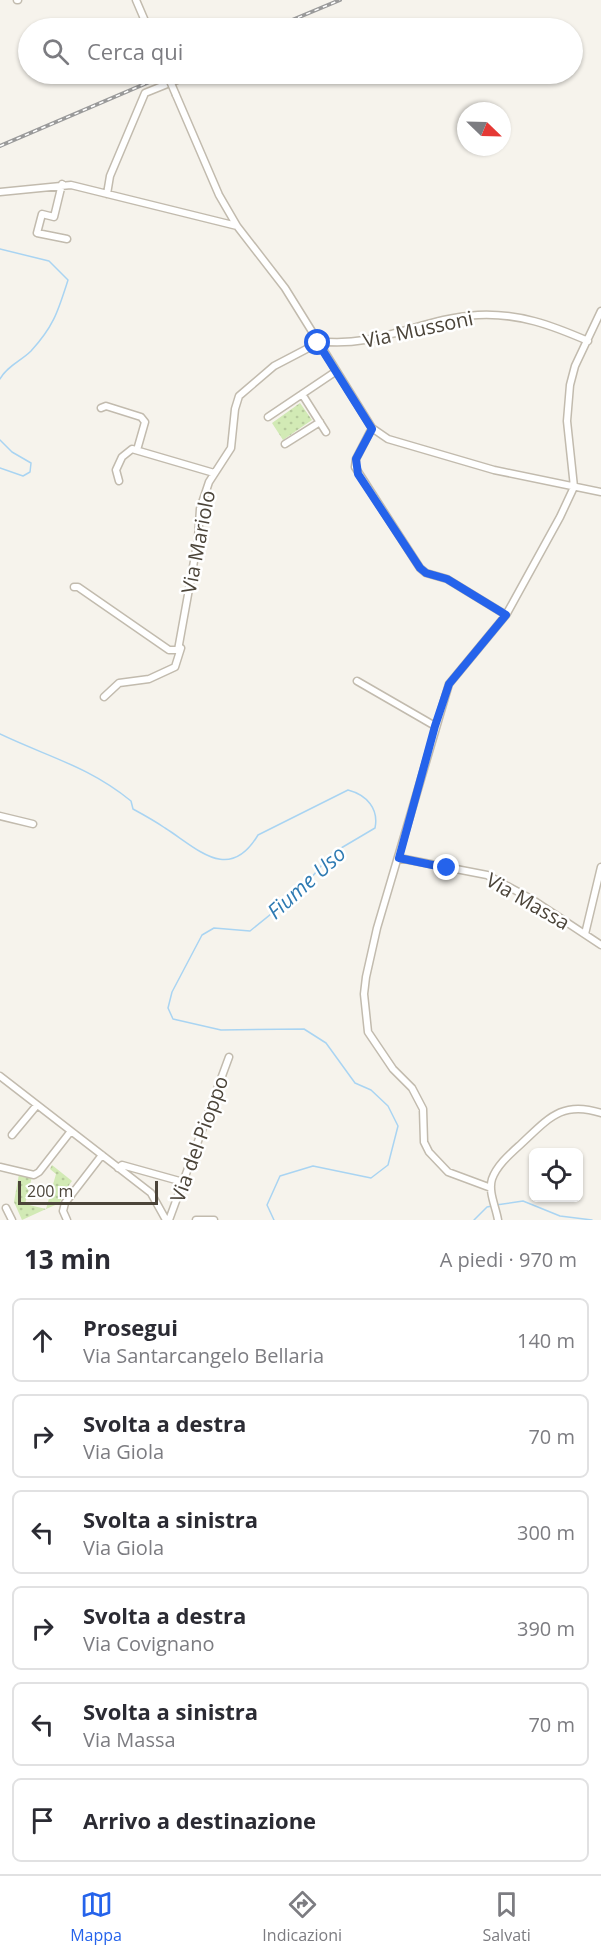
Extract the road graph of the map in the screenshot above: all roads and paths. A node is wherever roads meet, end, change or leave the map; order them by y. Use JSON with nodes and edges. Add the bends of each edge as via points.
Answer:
{"nodes":[{"id":1,"x":136,"y":0,"type":"edge"},
{"id":2,"x":144,"y":18,"type":"edge"},
{"id":3,"x":167,"y":84,"type":"edge"},
{"id":4,"x":171,"y":84,"type":"edge"},
{"id":5,"x":62,"y":184,"type":"junction"},
{"id":6,"x":0,"y":192,"type":"edge"},
{"id":7,"x":107,"y":194,"type":"junction"},
{"id":8,"x":237,"y":226,"type":"junction"},
{"id":9,"x":67,"y":239,"type":"dead end"},
{"id":10,"x":601,"y":311,"type":"edge"},
{"id":11,"x":588,"y":341,"type":"junction"},
{"id":12,"x":317,"y":342,"type":"junction"},
{"id":13,"x":335,"y":372,"type":"junction"},
{"id":14,"x":302,"y":394,"type":"junction"},
{"id":15,"x":101,"y":408,"type":"dead end"},
{"id":16,"x":268,"y":417,"type":"dead end"},
{"id":17,"x":320,"y":422,"type":"junction"},
{"id":18,"x":372,"y":429,"type":"junction"},
{"id":19,"x":326,"y":432,"type":"dead end"},
{"id":20,"x":285,"y":444,"type":"dead end"},
{"id":21,"x":137,"y":450,"type":"junction"},
{"id":22,"x":214,"y":473,"type":"junction"},
{"id":23,"x":119,"y":481,"type":"dead end"},
{"id":24,"x":574,"y":487,"type":"junction"},
{"id":25,"x":601,"y":492,"type":"edge"},
{"id":26,"x":74,"y":587,"type":"dead end"},
{"id":27,"x":506,"y":615,"type":"junction"},
{"id":28,"x":181,"y":647,"type":"junction"},
{"id":29,"x":357,"y":681,"type":"dead end"},
{"id":30,"x":104,"y":697,"type":"dead end"},
{"id":31,"x":435,"y":726,"type":"junction"},
{"id":32,"x":0,"y":816,"type":"edge"},
{"id":33,"x":33,"y":824,"type":"dead end"},
{"id":34,"x":399,"y":858,"type":"junction"},
{"id":35,"x":601,"y":867,"type":"edge"},
{"id":36,"x":585,"y":934,"type":"junction"},
{"id":37,"x":601,"y":945,"type":"edge"},
{"id":38,"x":229,"y":1057,"type":"dead end"},
{"id":39,"x":0,"y":1076,"type":"edge"},
{"id":40,"x":37,"y":1105,"type":"junction"},
{"id":41,"x":601,"y":1113,"type":"edge"},
{"id":42,"x":71,"y":1131,"type":"junction"},
{"id":43,"x":12,"y":1135,"type":"dead end"},
{"id":44,"x":102,"y":1155,"type":"junction"},
{"id":45,"x":0,"y":1167,"type":"edge"},
{"id":46,"x":118,"y":1168,"type":"junction"},
{"id":47,"x":183,"y":1182,"type":"junction"},
{"id":48,"x":490,"y":1188,"type":"junction"},
{"id":49,"x":6,"y":1208,"type":"dead end"},
{"id":50,"x":498,"y":1218,"type":"edge"},
{"id":51,"x":12,"y":1220,"type":"edge"},
{"id":52,"x":67,"y":1220,"type":"edge"},
{"id":53,"x":168,"y":1220,"type":"edge"},
{"id":54,"x":195,"y":1220,"type":"edge"},
{"id":55,"x":214,"y":1220,"type":"edge"}],
"edges":[{"from":1,"to":2,"type":"street"},
{"from":3,"to":7,"type":"street","via":[[145,93],[110,176]]},
{"from":4,"to":8,"type":"street","bridge":true,"via":[[219,195]]},
{"from":5,"to":6,"type":"street"},
{"from":5,"to":7,"type":"street"},
{"from":5,"to":9,"type":"street","via":[[54,217],[42,214],[37,233]]},
{"from":7,"to":8,"type":"street"},
{"from":8,"to":12,"type":"street","via":[[285,288]]},
{"from":10,"to":11,"type":"street"},
{"from":11,"to":12,"type":"street","name":"Via Mussoni","via":[[531,318],[478,315],[373,340]]},
{"from":11,"to":24,"type":"street","via":[[575,366],[568,402]]},
{"from":12,"to":13,"type":"street"},
{"from":12,"to":22,"type":"street","name":"Via Mariolo","via":[[274,366],[243,390],[236,402],[231,448]]},
{"from":13,"to":14,"type":"street"},
{"from":13,"to":18,"type":"street"},
{"from":14,"to":16,"type":"street"},
{"from":14,"to":17,"type":"street"},
{"from":15,"to":21,"type":"street","via":[[141,417],[145,422]]},
{"from":17,"to":19,"type":"street"},
{"from":17,"to":20,"type":"street"},
{"from":18,"to":24,"type":"street","via":[[388,439],[494,470]]},
{"from":18,"to":27,"type":"street","via":[[355,467],[420,568],[447,579]]},
{"from":21,"to":22,"type":"street"},
{"from":21,"to":23,"type":"street","via":[[128,450],[122,457],[116,470]]},
{"from":22,"to":28,"type":"street","name":"Via Mariolo","via":[[200,509]]},
{"from":24,"to":25,"type":"street"},
{"from":24,"to":27,"type":"street"},
{"from":26,"to":28,"type":"street","via":[[169,650]]},
{"from":27,"to":31,"type":"street","via":[[449,684]]},
{"from":28,"to":30,"type":"street","name":"Via Mariolo","via":[[175,667],[149,679],[119,683]]},
{"from":29,"to":31,"type":"street"},
{"from":31,"to":34,"type":"street"},
{"from":32,"to":33,"type":"street"},
{"from":34,"to":36,"type":"street","name":"Via Massa","via":[[487,875]]},
{"from":34,"to":48,"type":"street","via":[[366,977],[368,1032],[423,1108],[424,1142],[429,1152],[448,1172]]},
{"from":35,"to":36,"type":"street","name":"Via Massa"},
{"from":36,"to":37,"type":"street","name":"Via Massa"},
{"from":38,"to":47,"type":"street","name":"Via del Pioppo"},
{"from":39,"to":40,"type":"street"},
{"from":40,"to":42,"type":"street"},
{"from":40,"to":43,"type":"street"},
{"from":41,"to":48,"type":"street","via":[[580,1107],[543,1121],[498,1169]]},
{"from":42,"to":44,"type":"street"},
{"from":42,"to":45,"type":"street","via":[[39,1172]]},
{"from":44,"to":46,"type":"street"},
{"from":44,"to":52,"type":"street","via":[[65,1203]]},
{"from":46,"to":47,"type":"street","via":[[122,1165]]},
{"from":46,"to":53,"type":"street","via":[[151,1193]]},
{"from":47,"to":53,"type":"street","name":"Via del Pioppo"},
{"from":48,"to":50,"type":"street"},
{"from":49,"to":51,"type":"street"},
{"from":54,"to":55,"type":"street"}]}
